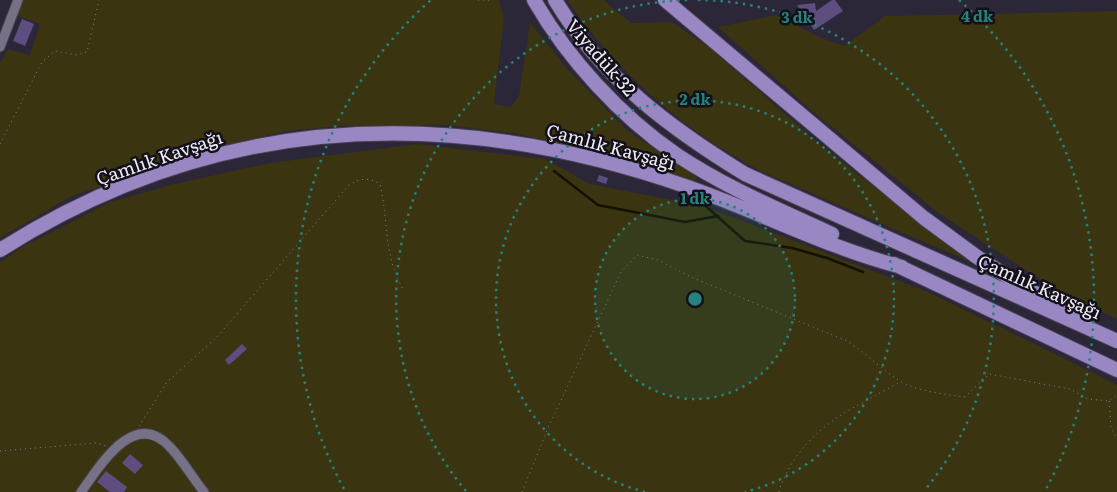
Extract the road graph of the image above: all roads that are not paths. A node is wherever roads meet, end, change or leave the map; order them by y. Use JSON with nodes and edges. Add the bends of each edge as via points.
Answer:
{"nodes":[{"id":1,"x":18,"y":0,"type":"edge"},
{"id":2,"x":534,"y":0,"type":"edge"},
{"id":3,"x":555,"y":0,"type":"edge"},
{"id":4,"x":665,"y":0,"type":"edge"},
{"id":5,"x":0,"y":47,"type":"edge"},
{"id":6,"x":638,"y":98,"type":"joint"},
{"id":7,"x":625,"y":112,"type":"joint"},
{"id":8,"x":0,"y":250,"type":"edge"},
{"id":9,"x":902,"y":267,"type":"junction"},
{"id":10,"x":1117,"y":340,"type":"edge"},
{"id":11,"x":1111,"y":367,"type":"edge"},
{"id":12,"x":81,"y":492,"type":"edge"},
{"id":13,"x":204,"y":492,"type":"edge"}],
"edges":[{"from":1,"to":5,"type":"lane"},
{"from":2,"to":7,"type":"highway","name":"Viyadük-32","via":[[576,60]]},
{"from":3,"to":6,"type":"highway","name":"Viyadük-32","via":[[589,49]]},
{"from":4,"to":10,"type":"highway","name":"Çamlık Kavşağı","via":[[939,229],[1024,287]]},
{"from":6,"to":10,"type":"highway","name":"Çamlık Kavşağı","via":[[688,139],[746,174]]},
{"from":7,"to":9,"type":"highway","name":"Çamlık Kavşağı","via":[[677,154],[727,184]]},
{"from":8,"to":9,"type":"highway","name":"Çamlık Kavşağı","via":[[97,197],[184,164],[301,139],[385,133],[438,134],[540,146],[633,169],[752,211],[865,258]]},
{"from":9,"to":11,"type":"highway"},
{"from":12,"to":13,"type":"lane","via":[[113,448],[134,435],[148,434],[168,444]]}]}
